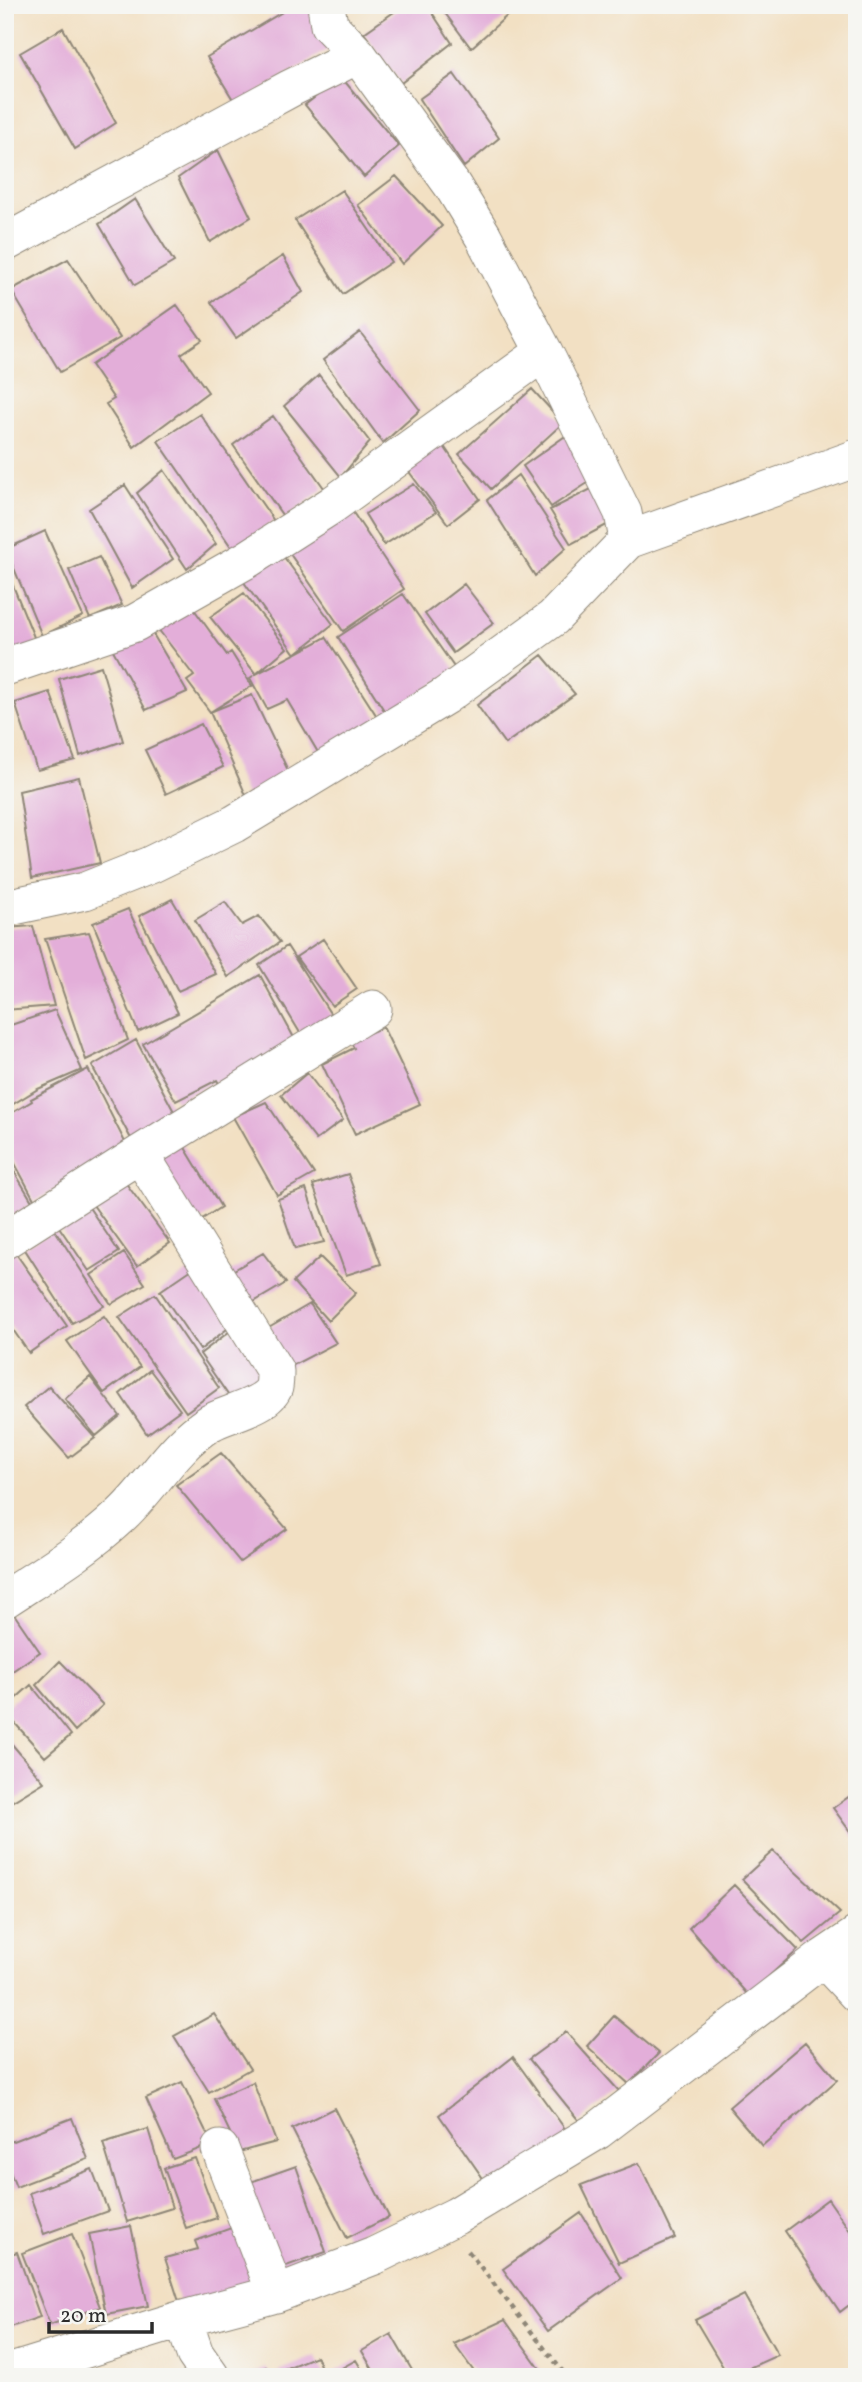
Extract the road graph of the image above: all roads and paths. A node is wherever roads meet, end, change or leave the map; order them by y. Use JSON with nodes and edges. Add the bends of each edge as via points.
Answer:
{"nodes":[{"id":1,"x":326,"y":5,"type":"edge"},
{"id":2,"x":358,"y":55,"type":"junction"},
{"id":3,"x":5,"y":243,"type":"edge"},
{"id":4,"x":544,"y":352,"type":"junction"},
{"id":5,"x":857,"y":458,"type":"edge"},
{"id":6,"x":628,"y":540,"type":"junction"},
{"id":7,"x":5,"y":667,"type":"edge"},
{"id":8,"x":5,"y":908,"type":"edge"},
{"id":9,"x":373,"y":1009,"type":"dead end"},
{"id":10,"x":139,"y":1154,"type":"junction"},
{"id":11,"x":5,"y":1240,"type":"edge"},
{"id":12,"x":5,"y":1598,"type":"edge"},
{"id":13,"x":857,"y":1935,"type":"edge"},
{"id":14,"x":823,"y":1958,"type":"junction"},
{"id":15,"x":857,"y":1994,"type":"edge"},
{"id":16,"x":220,"y":2149,"type":"dead end"},
{"id":17,"x":468,"y":2252,"type":"dead end"},
{"id":18,"x":276,"y":2294,"type":"junction"},
{"id":19,"x":194,"y":2345,"type":"edge"},
{"id":20,"x":5,"y":2374,"type":"edge"},
{"id":21,"x":567,"y":2377,"type":"edge"}],
"edges":[{"from":1,"to":2,"type":"street","via":[[329,25]]},
{"from":2,"to":3,"type":"street"},
{"from":2,"to":4,"type":"street","via":[[452,185]]},
{"from":4,"to":6,"type":"street","via":[[623,513]]},
{"from":4,"to":7,"type":"street","via":[[332,505],[248,559],[135,623]]},
{"from":5,"to":6,"type":"street"},
{"from":6,"to":8,"type":"street","via":[[553,618],[456,688],[234,824],[150,866],[85,891]]},
{"from":9,"to":10,"type":"street"},
{"from":10,"to":11,"type":"street"},
{"from":10,"to":12,"type":"street","via":[[275,1371],[274,1386],[257,1403],[201,1429],[117,1519]]},
{"from":13,"to":14,"type":"street"},
{"from":14,"to":15,"type":"street"},
{"from":14,"to":18,"type":"street","via":[[597,2131],[456,2217],[374,2256]]},
{"from":16,"to":18,"type":"street"},
{"from":17,"to":21,"type":"path"},
{"from":18,"to":19,"type":"street"},
{"from":19,"to":20,"type":"street"}]}
